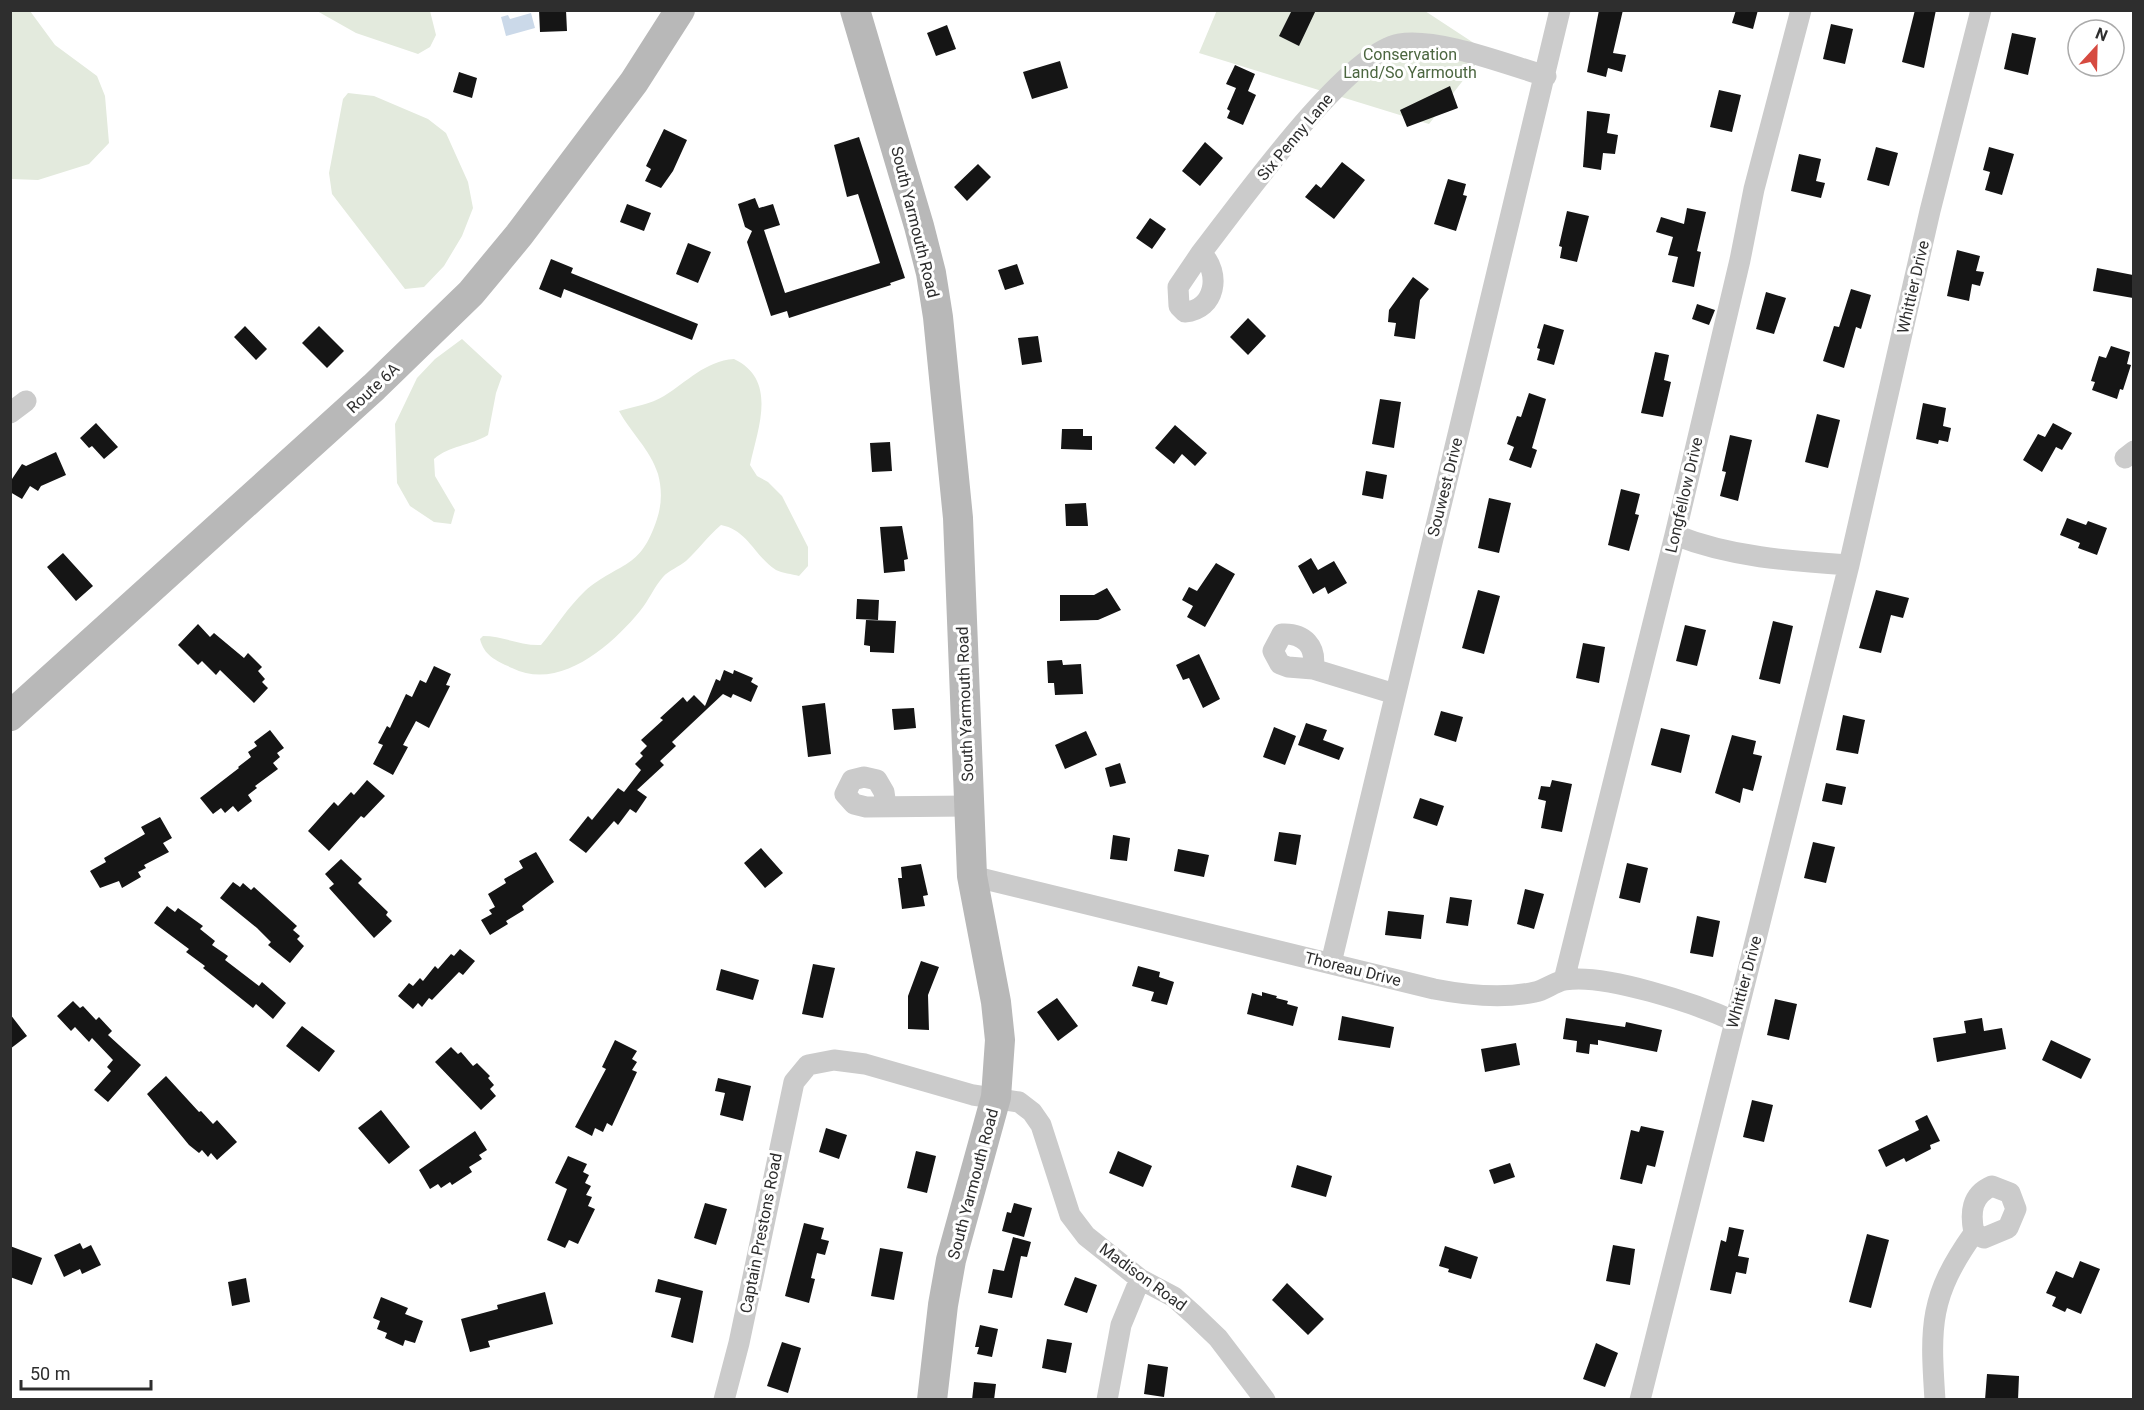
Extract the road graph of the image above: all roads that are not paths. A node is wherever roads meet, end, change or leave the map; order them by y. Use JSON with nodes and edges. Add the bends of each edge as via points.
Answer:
{"nodes":[{"id":1,"x":680,"y":10,"type":"edge"},
{"id":2,"x":855,"y":10,"type":"edge"},
{"id":3,"x":1560,"y":10,"type":"edge"},
{"id":4,"x":1801,"y":10,"type":"edge"},
{"id":5,"x":1981,"y":10,"type":"edge"},
{"id":6,"x":1546,"y":76,"type":"junction"},
{"id":7,"x":1201,"y":253,"type":"dead end"},
{"id":8,"x":1675,"y":535,"type":"junction"},
{"id":9,"x":1848,"y":565,"type":"junction"},
{"id":10,"x":1313,"y":669,"type":"dead end"},
{"id":11,"x":1395,"y":694,"type":"junction"},
{"id":12,"x":10,"y":716,"type":"edge"},
{"id":13,"x":886,"y":806,"type":"dead end"},
{"id":14,"x":969,"y":806,"type":"junction"},
{"id":15,"x":972,"y":876,"type":"junction"},
{"id":16,"x":1331,"y":963,"type":"junction"},
{"id":17,"x":1564,"y":980,"type":"junction"},
{"id":18,"x":1734,"y":1021,"type":"junction"},
{"id":19,"x":803,"y":1070,"type":"joint"},
{"id":20,"x":996,"y":1097,"type":"junction"},
{"id":21,"x":1974,"y":1233,"type":"dead end"},
{"id":22,"x":1140,"y":1279,"type":"junction"},
{"id":23,"x":724,"y":1400,"type":"edge"},
{"id":24,"x":932,"y":1400,"type":"edge"},
{"id":25,"x":1107,"y":1400,"type":"edge"},
{"id":26,"x":1265,"y":1400,"type":"edge"},
{"id":27,"x":1640,"y":1400,"type":"edge"},
{"id":28,"x":1935,"y":1400,"type":"edge"}],
"edges":[{"from":1,"to":12,"type":"main road","name":"Route 6A","via":[[627,92],[519,235],[464,300],[374,387]]},
{"from":2,"to":14,"type":"main road","name":"South Yarmouth Road","via":[[921,235],[938,317],[958,518]]},
{"from":3,"to":6,"type":"street","name":"Souwest Drive"},
{"from":4,"to":8,"type":"street","name":"Longfellow Drive","via":[[1754,189]]},
{"from":5,"to":9,"type":"street","name":"Whittier Drive"},
{"from":6,"to":7,"type":"street","name":"Six Penny Lane","via":[[1421,43],[1386,48],[1368,58],[1314,112]]},
{"from":6,"to":11,"type":"street","name":"Souwest Drive"},
{"from":8,"to":9,"type":"street","via":[[1738,554]]},
{"from":8,"to":17,"type":"street","name":"Longfellow Drive"},
{"from":9,"to":18,"type":"street","name":"Whittier Drive","via":[[1784,834]]},
{"from":10,"to":11,"type":"street"},
{"from":11,"to":16,"type":"street","name":"Souwest Drive"},
{"from":13,"to":14,"type":"street"},
{"from":14,"to":15,"type":"main road","name":"South Yarmouth Road"},
{"from":15,"to":16,"type":"street","name":"Thoreau Drive"},
{"from":15,"to":20,"type":"main road","name":"South Yarmouth Road","via":[[996,1002],[1000,1041]]},
{"from":16,"to":17,"type":"street","name":"Thoreau Drive","via":[[1454,993],[1525,994]]},
{"from":17,"to":18,"type":"street","name":"Thoreau Drive","via":[[1629,987],[1706,1008]]},
{"from":18,"to":27,"type":"street","name":"Whittier Drive"},
{"from":19,"to":20,"type":"street","name":"Madison Road","via":[[808,1065],[834,1060],[865,1064],[973,1095]]},
{"from":19,"to":23,"type":"street","name":"Captain Prestons Road","via":[[794,1082]]},
{"from":20,"to":22,"type":"street","name":"Madison Road","via":[[1019,1102],[1032,1112],[1041,1125],[1070,1215],[1086,1236]]},
{"from":20,"to":24,"type":"main road","name":"South Yarmouth Road","via":[[951,1260]]},
{"from":21,"to":28,"type":"street","via":[[1960,1253],[1935,1307],[1931,1340]]},
{"from":22,"to":25,"type":"street","via":[[1121,1324]]},
{"from":22,"to":26,"type":"street","name":"Madison Road","via":[[1174,1297],[1218,1338]]}]}
